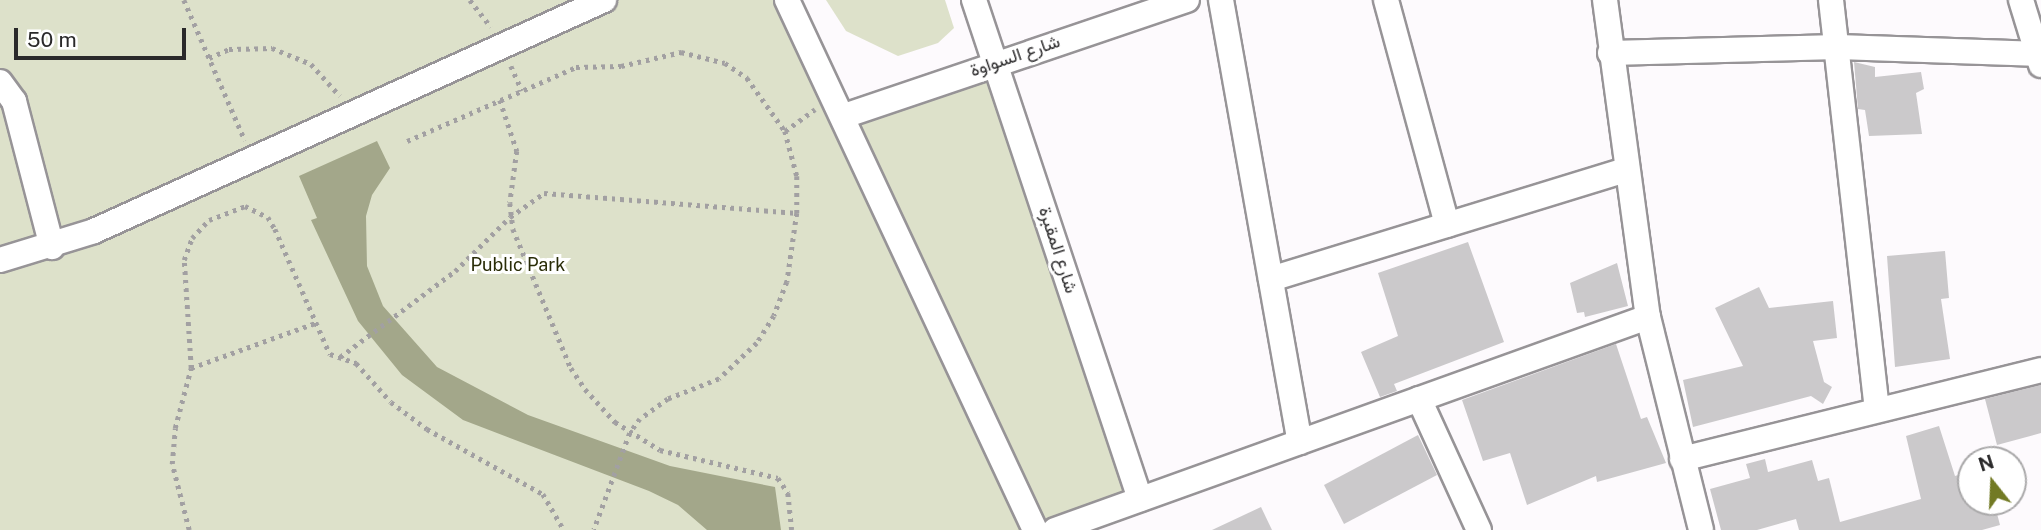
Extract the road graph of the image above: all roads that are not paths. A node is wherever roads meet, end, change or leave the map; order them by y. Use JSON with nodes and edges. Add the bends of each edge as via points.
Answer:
{"nodes":[{"id":1,"x":604,"y":0,"type":"edge"},
{"id":2,"x":787,"y":0,"type":"edge"},
{"id":3,"x":974,"y":0,"type":"edge"},
{"id":4,"x":1186,"y":0,"type":"edge"},
{"id":5,"x":1221,"y":0,"type":"edge"},
{"id":6,"x":1386,"y":0,"type":"edge"},
{"id":7,"x":1605,"y":0,"type":"edge"},
{"id":8,"x":1831,"y":0,"type":"edge"},
{"id":9,"x":2021,"y":0,"type":"edge"},
{"id":10,"x":1838,"y":47,"type":"junction"},
{"id":11,"x":1610,"y":53,"type":"junction"},
{"id":12,"x":2040,"y":57,"type":"edge"},
{"id":13,"x":996,"y":62,"type":"junction"},
{"id":14,"x":0,"y":82,"type":"edge"},
{"id":15,"x":839,"y":106,"type":"junction"},
{"id":16,"x":1625,"y":170,"type":"junction"},
{"id":17,"x":1447,"y":225,"type":"junction"},
{"id":18,"x":52,"y":247,"type":"junction"},
{"id":19,"x":0,"y":260,"type":"edge"},
{"id":20,"x":1271,"y":279,"type":"junction"},
{"id":21,"x":1648,"y":317,"type":"junction"},
{"id":22,"x":2041,"y":370,"type":"edge"},
{"id":23,"x":1419,"y":399,"type":"junction"},
{"id":24,"x":1877,"y":408,"type":"junction"},
{"id":25,"x":1300,"y":442,"type":"junction"},
{"id":26,"x":1682,"y":459,"type":"junction"},
{"id":27,"x":1140,"y":499,"type":"junction"},
{"id":28,"x":1035,"y":530,"type":"edge"},
{"id":29,"x":1055,"y":530,"type":"edge"},
{"id":30,"x":1479,"y":530,"type":"edge"},
{"id":31,"x":1701,"y":530,"type":"edge"}],
"edges":[{"from":1,"to":18,"type":"street"},
{"from":2,"to":15,"type":"street"},
{"from":3,"to":13,"type":"street","name":"شارع المقبرة"},
{"from":4,"to":13,"type":"street","name":"شارع السواوة"},
{"from":5,"to":20,"type":"street"},
{"from":6,"to":17,"type":"street"},
{"from":7,"to":11,"type":"street"},
{"from":8,"to":10,"type":"street"},
{"from":9,"to":12,"type":"street"},
{"from":10,"to":11,"type":"street"},
{"from":10,"to":12,"type":"street"},
{"from":10,"to":24,"type":"street"},
{"from":11,"to":16,"type":"street"},
{"from":13,"to":15,"type":"street","name":"شارع السواوة"},
{"from":13,"to":27,"type":"street","name":"شارع المقبرة"},
{"from":14,"to":18,"type":"street","via":[[14,101]]},
{"from":15,"to":28,"type":"street"},
{"from":16,"to":17,"type":"street"},
{"from":16,"to":21,"type":"street"},
{"from":17,"to":20,"type":"street"},
{"from":18,"to":19,"type":"street"},
{"from":20,"to":25,"type":"street"},
{"from":21,"to":23,"type":"street"},
{"from":21,"to":26,"type":"street"},
{"from":22,"to":24,"type":"street"},
{"from":23,"to":25,"type":"street"},
{"from":23,"to":30,"type":"street"},
{"from":24,"to":26,"type":"street"},
{"from":25,"to":27,"type":"street"},
{"from":26,"to":31,"type":"street"},
{"from":27,"to":29,"type":"street"}]}
